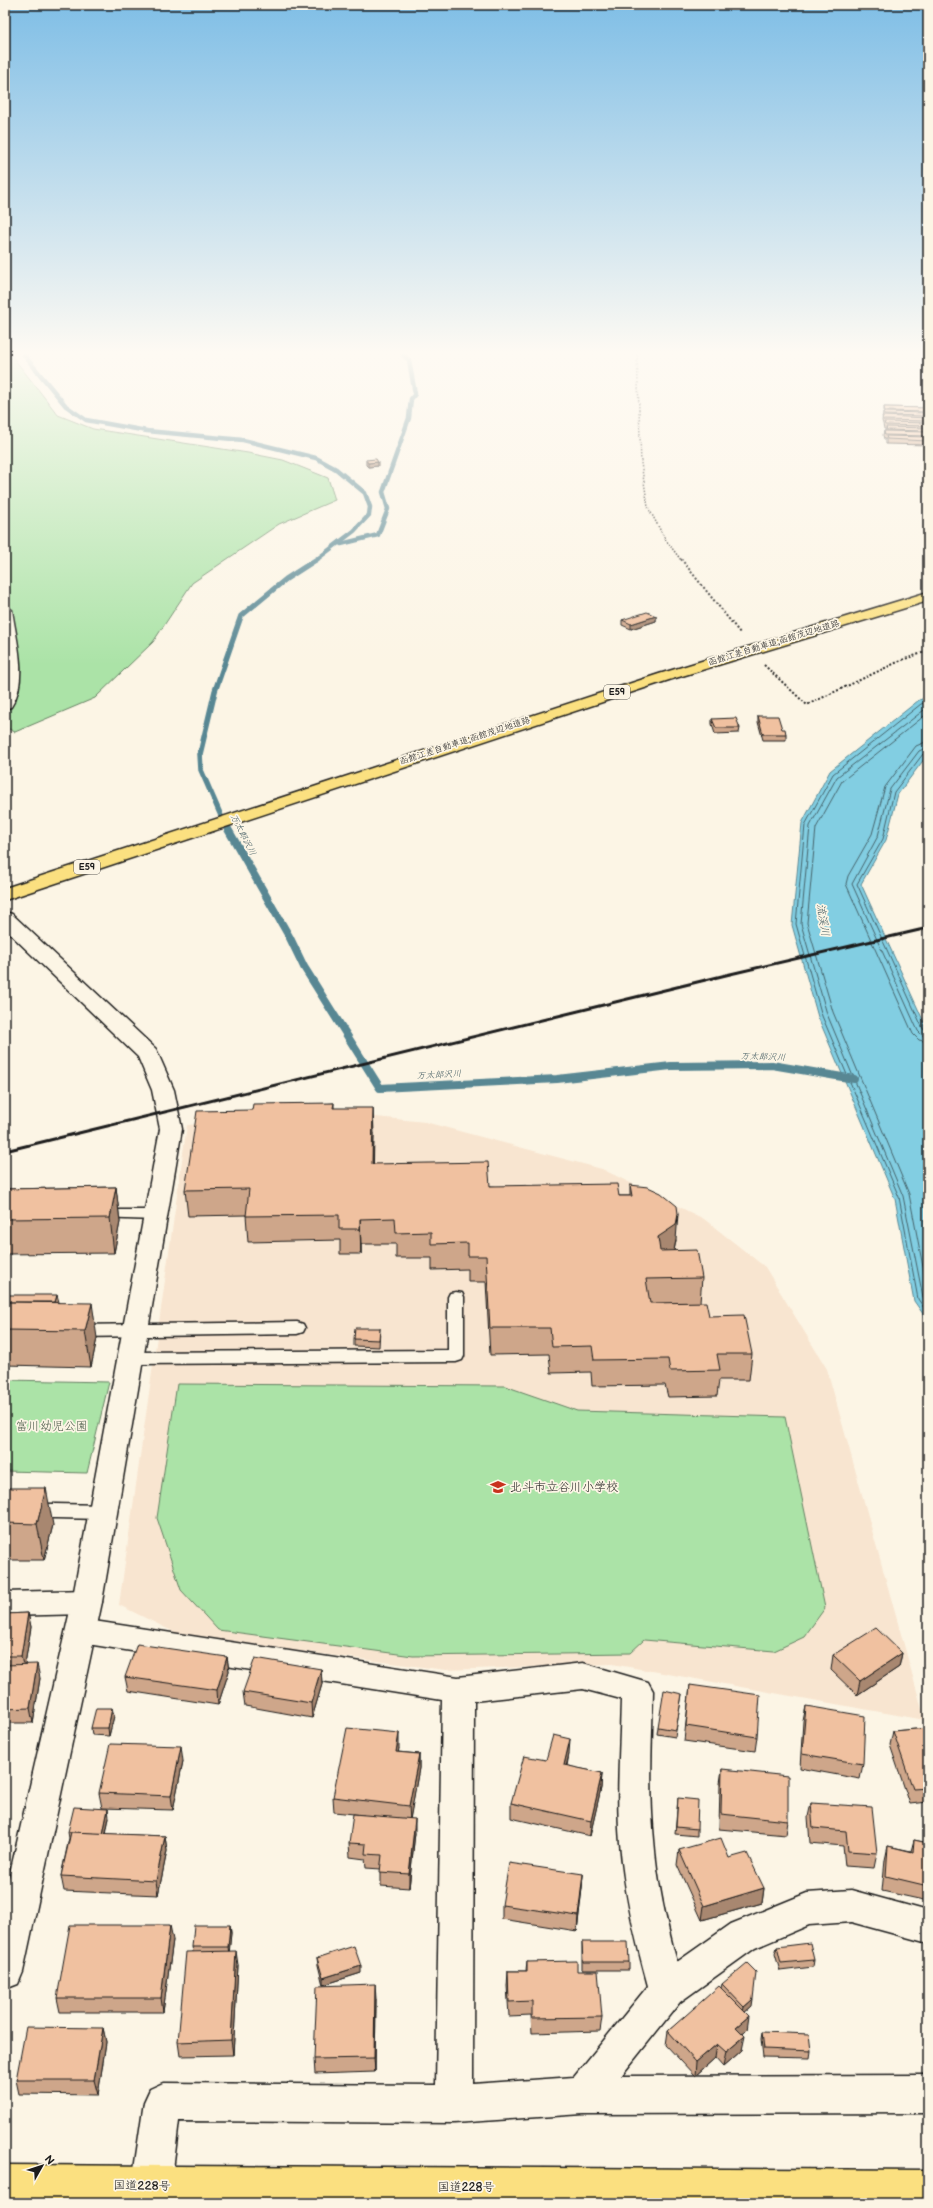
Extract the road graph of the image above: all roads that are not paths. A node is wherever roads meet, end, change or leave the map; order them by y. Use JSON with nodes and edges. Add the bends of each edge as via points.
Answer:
{"nodes":[{"id":1,"x":928,"y":596,"type":"edge"},
{"id":2,"x":5,"y":610,"type":"edge"},
{"id":3,"x":5,"y":704,"type":"edge"},
{"id":4,"x":5,"y":894,"type":"edge"},
{"id":5,"x":5,"y":918,"type":"edge"},
{"id":6,"x":85,"y":1215,"type":"edge"},
{"id":7,"x":156,"y":1215,"type":"junction"},
{"id":8,"x":456,"y":1297,"type":"dead end"},
{"id":9,"x":296,"y":1328,"type":"dead end"},
{"id":10,"x":59,"y":1330,"type":"edge"},
{"id":11,"x":135,"y":1332,"type":"junction"},
{"id":12,"x":131,"y":1358,"type":"junction"},
{"id":13,"x":5,"y":1510,"type":"edge"},
{"id":14,"x":104,"y":1512,"type":"junction"},
{"id":15,"x":5,"y":1604,"type":"edge"},
{"id":16,"x":84,"y":1617,"type":"junction"},
{"id":17,"x":458,"y":1690,"type":"junction"},
{"id":18,"x":928,"y":1926,"type":"edge"},
{"id":19,"x":5,"y":1972,"type":"edge"},
{"id":20,"x":667,"y":1990,"type":"junction"},
{"id":21,"x":928,"y":2094,"type":"edge"},
{"id":22,"x":583,"y":2096,"type":"junction"},
{"id":23,"x":454,"y":2104,"type":"junction"},
{"id":24,"x":5,"y":2184,"type":"edge"},
{"id":25,"x":928,"y":2189,"type":"edge"},
{"id":26,"x":150,"y":2194,"type":"edge"}],
"edges":[{"from":1,"to":4,"type":"highway","name":"函館江差自動車道;函館茂辺地道路","number":"E59","via":[[664,677]]},
{"from":2,"to":3,"type":"street","via":[[12,676],[9,698]]},
{"from":5,"to":7,"type":"street","via":[[148,1054],[164,1090],[171,1129]]},
{"from":6,"to":7,"type":"lane"},
{"from":7,"to":11,"type":"street"},
{"from":8,"to":12,"type":"lane","via":[[456,1356]]},
{"from":9,"to":11,"type":"lane"},
{"from":10,"to":11,"type":"lane"},
{"from":11,"to":12,"type":"street"},
{"from":12,"to":14,"type":"street"},
{"from":13,"to":14,"type":"lane"},
{"from":14,"to":16,"type":"street"},
{"from":15,"to":16,"type":"street"},
{"from":16,"to":17,"type":"street"},
{"from":16,"to":19,"type":"street"},
{"from":17,"to":20,"type":"street","via":[[582,1676],[637,1691],[636,1816],[639,1861],[648,1923]]},
{"from":17,"to":23,"type":"street"},
{"from":18,"to":20,"type":"street","via":[[851,1906],[807,1909],[743,1936]]},
{"from":20,"to":22,"type":"street"},
{"from":21,"to":22,"type":"street"},
{"from":22,"to":23,"type":"street"},
{"from":23,"to":26,"type":"street","via":[[163,2102]]},
{"from":24,"to":26,"type":"highway","name":"国道228号"},
{"from":25,"to":26,"type":"highway","name":"国道228号"}]}
